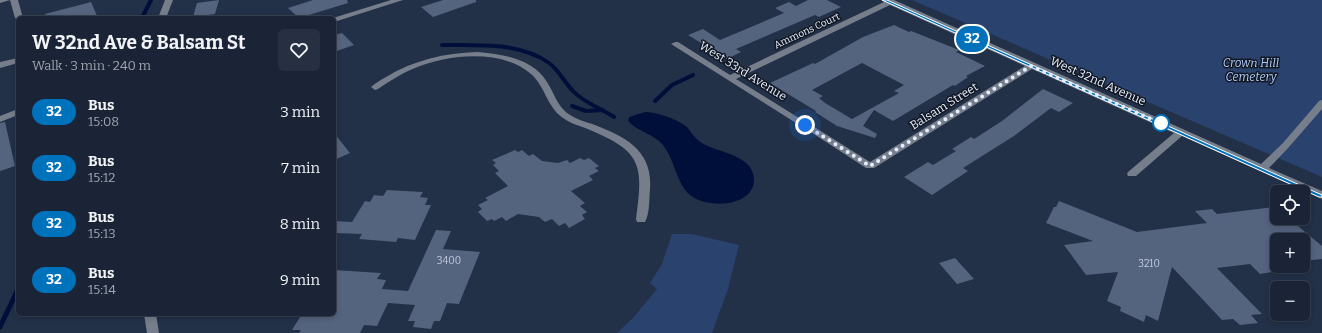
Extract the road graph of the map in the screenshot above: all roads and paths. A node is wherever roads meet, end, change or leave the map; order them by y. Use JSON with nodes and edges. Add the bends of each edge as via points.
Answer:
{"nodes":[{"id":1,"x":6,"y":0,"type":"edge"},
{"id":2,"x":14,"y":0,"type":"edge"},
{"id":3,"x":169,"y":0,"type":"edge"},
{"id":4,"x":399,"y":0,"type":"edge"},
{"id":5,"x":0,"y":1,"type":"edge"},
{"id":6,"x":888,"y":1,"type":"edge"},
{"id":7,"x":18,"y":16,"type":"edge"},
{"id":8,"x":163,"y":16,"type":"edge"},
{"id":9,"x":336,"y":19,"type":"edge"},
{"id":10,"x":675,"y":44,"type":"dead end"},
{"id":11,"x":16,"y":61,"type":"edge"},
{"id":12,"x":0,"y":65,"type":"edge"},
{"id":13,"x":1031,"y":66,"type":"junction"},
{"id":14,"x":731,"y":78,"type":"junction"},
{"id":15,"x":375,"y":87,"type":"dead end"},
{"id":16,"x":1322,"y":103,"type":"edge"},
{"id":17,"x":16,"y":113,"type":"edge"},
{"id":18,"x":0,"y":118,"type":"edge"},
{"id":19,"x":796,"y":120,"type":"dead end"},
{"id":20,"x":805,"y":125,"type":"dead end"},
{"id":21,"x":1180,"y":132,"type":"junction"},
{"id":22,"x":1262,"y":169,"type":"junction"},
{"id":23,"x":1132,"y":174,"type":"dead end"},
{"id":24,"x":1322,"y":195,"type":"edge"},
{"id":25,"x":641,"y":219,"type":"dead end"},
{"id":26,"x":150,"y":316,"type":"edge"},
{"id":27,"x":153,"y":333,"type":"edge"}],
"edges":[{"from":1,"to":5,"type":"street"},
{"from":2,"to":7,"type":"street"},
{"from":3,"to":8,"type":"street"},
{"from":4,"to":9,"type":"street"},
{"from":6,"to":13,"type":"street","name":"West 32nd Avenue"},
{"from":6,"to":14,"type":"street","name":"Ammons Court"},
{"from":10,"to":14,"type":"street","name":"West 33rd Avenue"},
{"from":11,"to":12,"type":"street"},
{"from":13,"to":20,"type":"street","name":"Balsam Street","via":[[870,166]]},
{"from":13,"to":21,"type":"street","name":"West 32nd Avenue"},
{"from":14,"to":19,"type":"street","name":"West 33rd Avenue"},
{"from":15,"to":25,"type":"street","via":[[405,70],[442,58],[483,56],[503,58],[520,64],[544,81],[555,106],[563,114],[617,138],[632,148],[643,163],[646,183]]},
{"from":16,"to":22,"type":"street"},
{"from":17,"to":18,"type":"street"},
{"from":21,"to":22,"type":"street","name":"West 32nd Avenue"},
{"from":21,"to":23,"type":"street"},
{"from":22,"to":24,"type":"street","name":"West 32nd Avenue"},
{"from":26,"to":27,"type":"street"}]}
